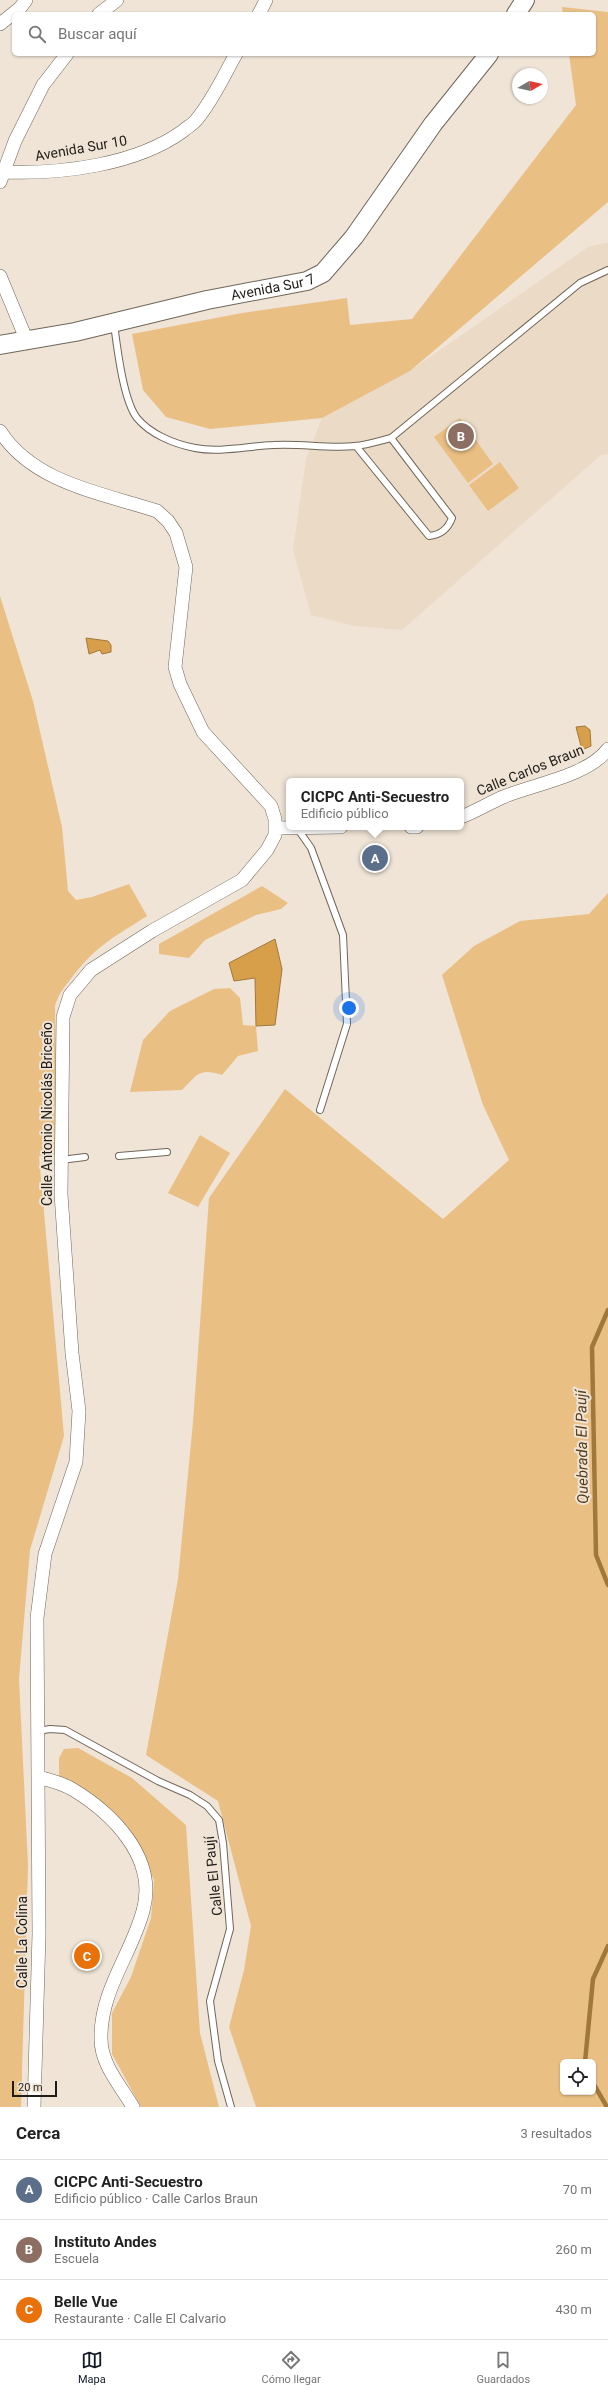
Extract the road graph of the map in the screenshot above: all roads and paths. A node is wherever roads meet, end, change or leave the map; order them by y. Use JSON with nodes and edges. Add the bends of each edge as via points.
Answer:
{"nodes":[{"id":1,"x":26,"y":0,"type":"edge"},
{"id":2,"x":116,"y":0,"type":"edge"},
{"id":3,"x":266,"y":0,"type":"edge"},
{"id":4,"x":524,"y":0,"type":"edge"},
{"id":5,"x":15,"y":12,"type":"edge"},
{"id":6,"x":101,"y":12,"type":"edge"},
{"id":7,"x":260,"y":12,"type":"edge"},
{"id":8,"x":517,"y":12,"type":"edge"},
{"id":9,"x":12,"y":14,"type":"edge"},
{"id":10,"x":0,"y":24,"type":"edge"},
{"id":11,"x":65,"y":56,"type":"edge"},
{"id":12,"x":235,"y":56,"type":"edge"},
{"id":13,"x":487,"y":56,"type":"edge"},
{"id":14,"x":3,"y":177,"type":"edge"},
{"id":15,"x":608,"y":271,"type":"edge"},
{"id":16,"x":0,"y":276,"type":"edge"},
{"id":17,"x":114,"y":322,"type":"junction"},
{"id":18,"x":27,"y":341,"type":"junction"},
{"id":19,"x":0,"y":345,"type":"edge"},
{"id":20,"x":0,"y":431,"type":"edge"},
{"id":21,"x":390,"y":438,"type":"junction"},
{"id":22,"x":356,"y":446,"type":"junction"},
{"id":23,"x":608,"y":749,"type":"edge"},
{"id":24,"x":464,"y":816,"type":"edge"},
{"id":25,"x":276,"y":828,"type":"junction"},
{"id":26,"x":286,"y":828,"type":"edge"},
{"id":27,"x":298,"y":830,"type":"edge"},
{"id":28,"x":320,"y":1110,"type":"dead end"},
{"id":29,"x":168,"y":1152,"type":"dead end"},
{"id":30,"x":119,"y":1156,"type":"dead end"},
{"id":31,"x":85,"y":1157,"type":"dead end"},
{"id":32,"x":60,"y":1160,"type":"junction"},
{"id":33,"x":37,"y":1732,"type":"junction"},
{"id":34,"x":38,"y":1777,"type":"junction"},
{"id":35,"x":34,"y":2107,"type":"edge"},
{"id":36,"x":133,"y":2107,"type":"edge"},
{"id":37,"x":232,"y":2107,"type":"edge"}],
"edges":[{"from":1,"to":5,"type":"street"},
{"from":2,"to":6,"type":"street"},
{"from":3,"to":7,"type":"street"},
{"from":4,"to":8,"type":"main road"},
{"from":9,"to":10,"type":"street"},
{"from":11,"to":14,"type":"street","via":[[43,85],[15,141]]},
{"from":12,"to":14,"type":"street","name":"Avenida Sur 10","via":[[197,120],[164,144],[126,158],[65,170]]},
{"from":13,"to":17,"type":"main road","name":"Avenida Sur 7","via":[[433,124],[354,237],[323,273],[307,280]]},
{"from":15,"to":21,"type":"lane","via":[[580,283]]},
{"from":16,"to":18,"type":"street"},
{"from":17,"to":18,"type":"main road","name":"Avenida Sur 7"},
{"from":17,"to":22,"type":"lane","via":[[130,403],[136,417],[148,429],[196,448],[303,444]]},
{"from":18,"to":19,"type":"main road","name":"Avenida Sur 7"},
{"from":20,"to":25,"type":"street","via":[[23,459],[41,471],[58,479],[157,511],[168,521],[176,533],[186,567],[176,667],[180,684],[203,732],[271,806]]},
{"from":21,"to":22,"type":"lane"},
{"from":21,"to":22,"type":"lane","via":[[452,518],[449,526],[437,535],[429,536]]},
{"from":23,"to":24,"type":"street","name":"Calle Carlos Braun","via":[[588,767],[504,797]]},
{"from":25,"to":26,"type":"street"},
{"from":25,"to":32,"type":"street","name":"Calle Antonio Nicolás Briceño","via":[[267,850],[242,880],[113,954],[91,970],[70,995],[63,1017],[61,1038]]},
{"from":27,"to":28,"type":"lane","via":[[311,848],[342,935],[347,1024]]},
{"from":29,"to":30,"type":"lane"},
{"from":31,"to":32,"type":"lane"},
{"from":32,"to":33,"type":"street","name":"Calle Antonio Nicolás Briceño","via":[[72,1353],[79,1411],[78,1436],[76,1462],[45,1554],[39,1593],[35,1683]]},
{"from":33,"to":34,"type":"street","name":"Calle Antonio Nicolás Briceño"},
{"from":33,"to":37,"type":"lane","name":"Calle El Paují","via":[[50,1729],[65,1730],[158,1781],[190,1795],[207,1806],[219,1820],[230,1929],[210,2001],[218,2061]]},
{"from":34,"to":35,"type":"street","name":"Calle La Colina","via":[[39,1934]]},
{"from":34,"to":36,"type":"street","via":[[71,1788],[108,1816],[130,1840],[138,1855],[145,1884],[144,1910],[108,1993],[101,2024],[101,2041],[108,2067]]}]}
